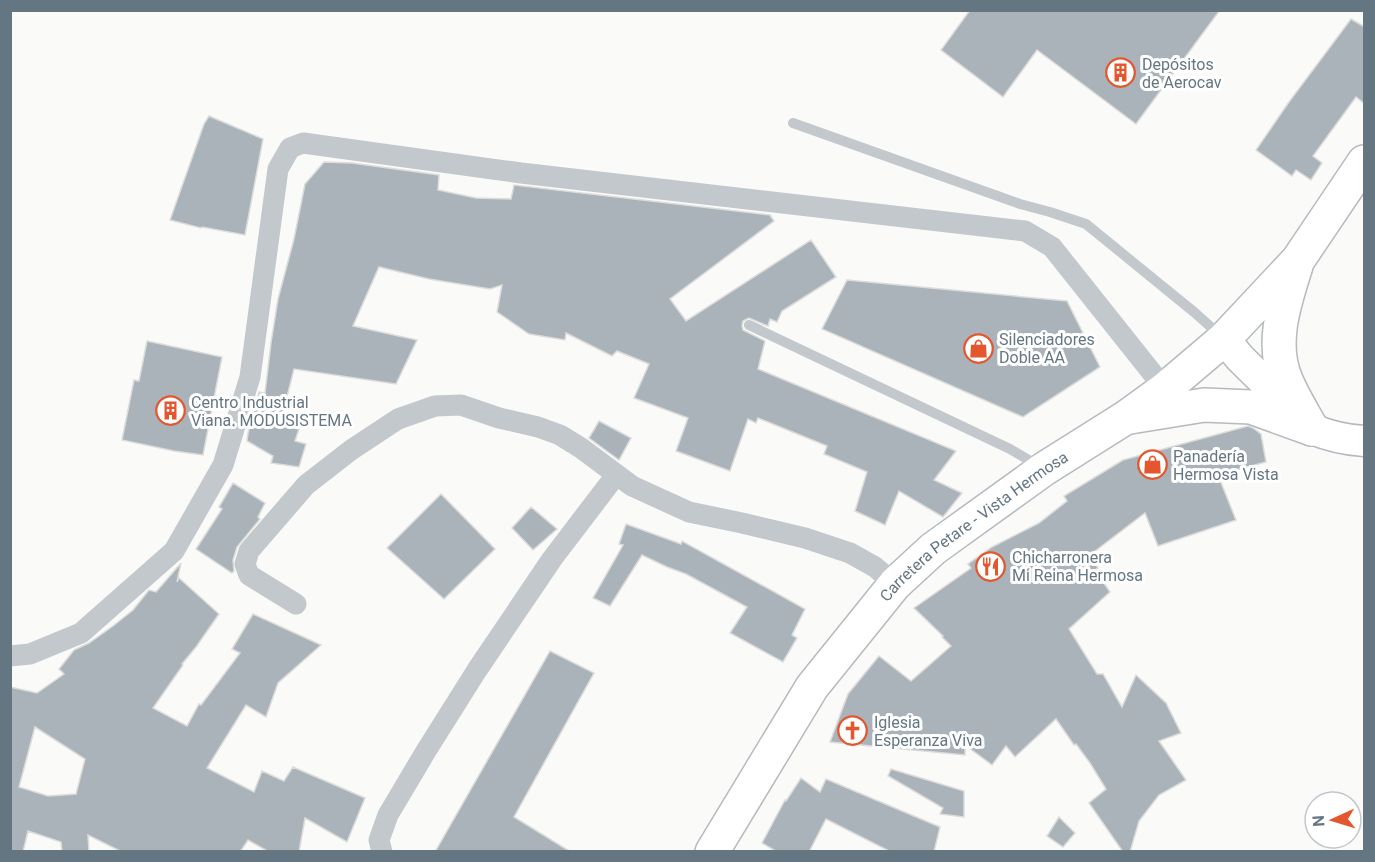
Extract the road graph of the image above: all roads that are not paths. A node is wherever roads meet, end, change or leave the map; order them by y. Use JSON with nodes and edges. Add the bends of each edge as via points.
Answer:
{"nodes":[{"id":1,"x":794,"y":123,"type":"dead end"},
{"id":2,"x":1365,"y":162,"type":"edge"},
{"id":3,"x":1298,"y":260,"type":"junction"},
{"id":4,"x":749,"y":324,"type":"dead end"},
{"id":5,"x":1224,"y":339,"type":"junction"},
{"id":6,"x":1165,"y":389,"type":"junction"},
{"id":7,"x":1125,"y":418,"type":"junction"},
{"id":8,"x":1312,"y":429,"type":"junction"},
{"id":9,"x":1365,"y":441,"type":"edge"},
{"id":10,"x":1044,"y":470,"type":"junction"},
{"id":11,"x":616,"y":475,"type":"junction"},
{"id":12,"x":895,"y":584,"type":"junction"},
{"id":13,"x":296,"y":604,"type":"dead end"},
{"id":14,"x":10,"y":656,"type":"edge"},
{"id":15,"x":382,"y":852,"type":"edge"},
{"id":16,"x":712,"y":852,"type":"edge"}],
"edges":[{"from":1,"to":5,"type":"lane","via":[[1086,224]]},
{"from":2,"to":3,"type":"main road"},
{"from":3,"to":5,"type":"main road","name":"Carretera Petare - Vista Hermosa"},
{"from":3,"to":8,"type":"main road","via":[[1285,302],[1280,359],[1285,378]]},
{"from":4,"to":10,"type":"lane","via":[[1010,449]]},
{"from":5,"to":6,"type":"main road","name":"Carretera Petare - Vista Hermosa"},
{"from":5,"to":8,"type":"street"},
{"from":6,"to":7,"type":"main road","name":"Carretera Petare - Vista Hermosa"},
{"from":6,"to":14,"type":"street","via":[[1053,247],[1025,231],[521,173],[303,143],[290,148],[278,169],[249,376],[223,465],[174,550],[81,633],[30,654]]},
{"from":7,"to":8,"type":"main road","via":[[1204,405],[1251,407]]},
{"from":7,"to":10,"type":"main road","name":"Carretera Petare - Vista Hermosa"},
{"from":8,"to":9,"type":"street","via":[[1350,441]]},
{"from":10,"to":12,"type":"main road","name":"Carretera Petare - Vista Hermosa","via":[[933,549]]},
{"from":11,"to":12,"type":"street","via":[[689,512],[805,538],[850,553]]},
{"from":11,"to":13,"type":"street","via":[[560,435],[461,405],[435,406],[398,419],[306,484],[249,551],[245,564],[249,575]]},
{"from":11,"to":15,"type":"street","via":[[552,559],[426,751],[388,815],[379,840]]},
{"from":12,"to":16,"type":"main road","name":"Carretera Petare - Vista Hermosa","via":[[812,687]]}]}
